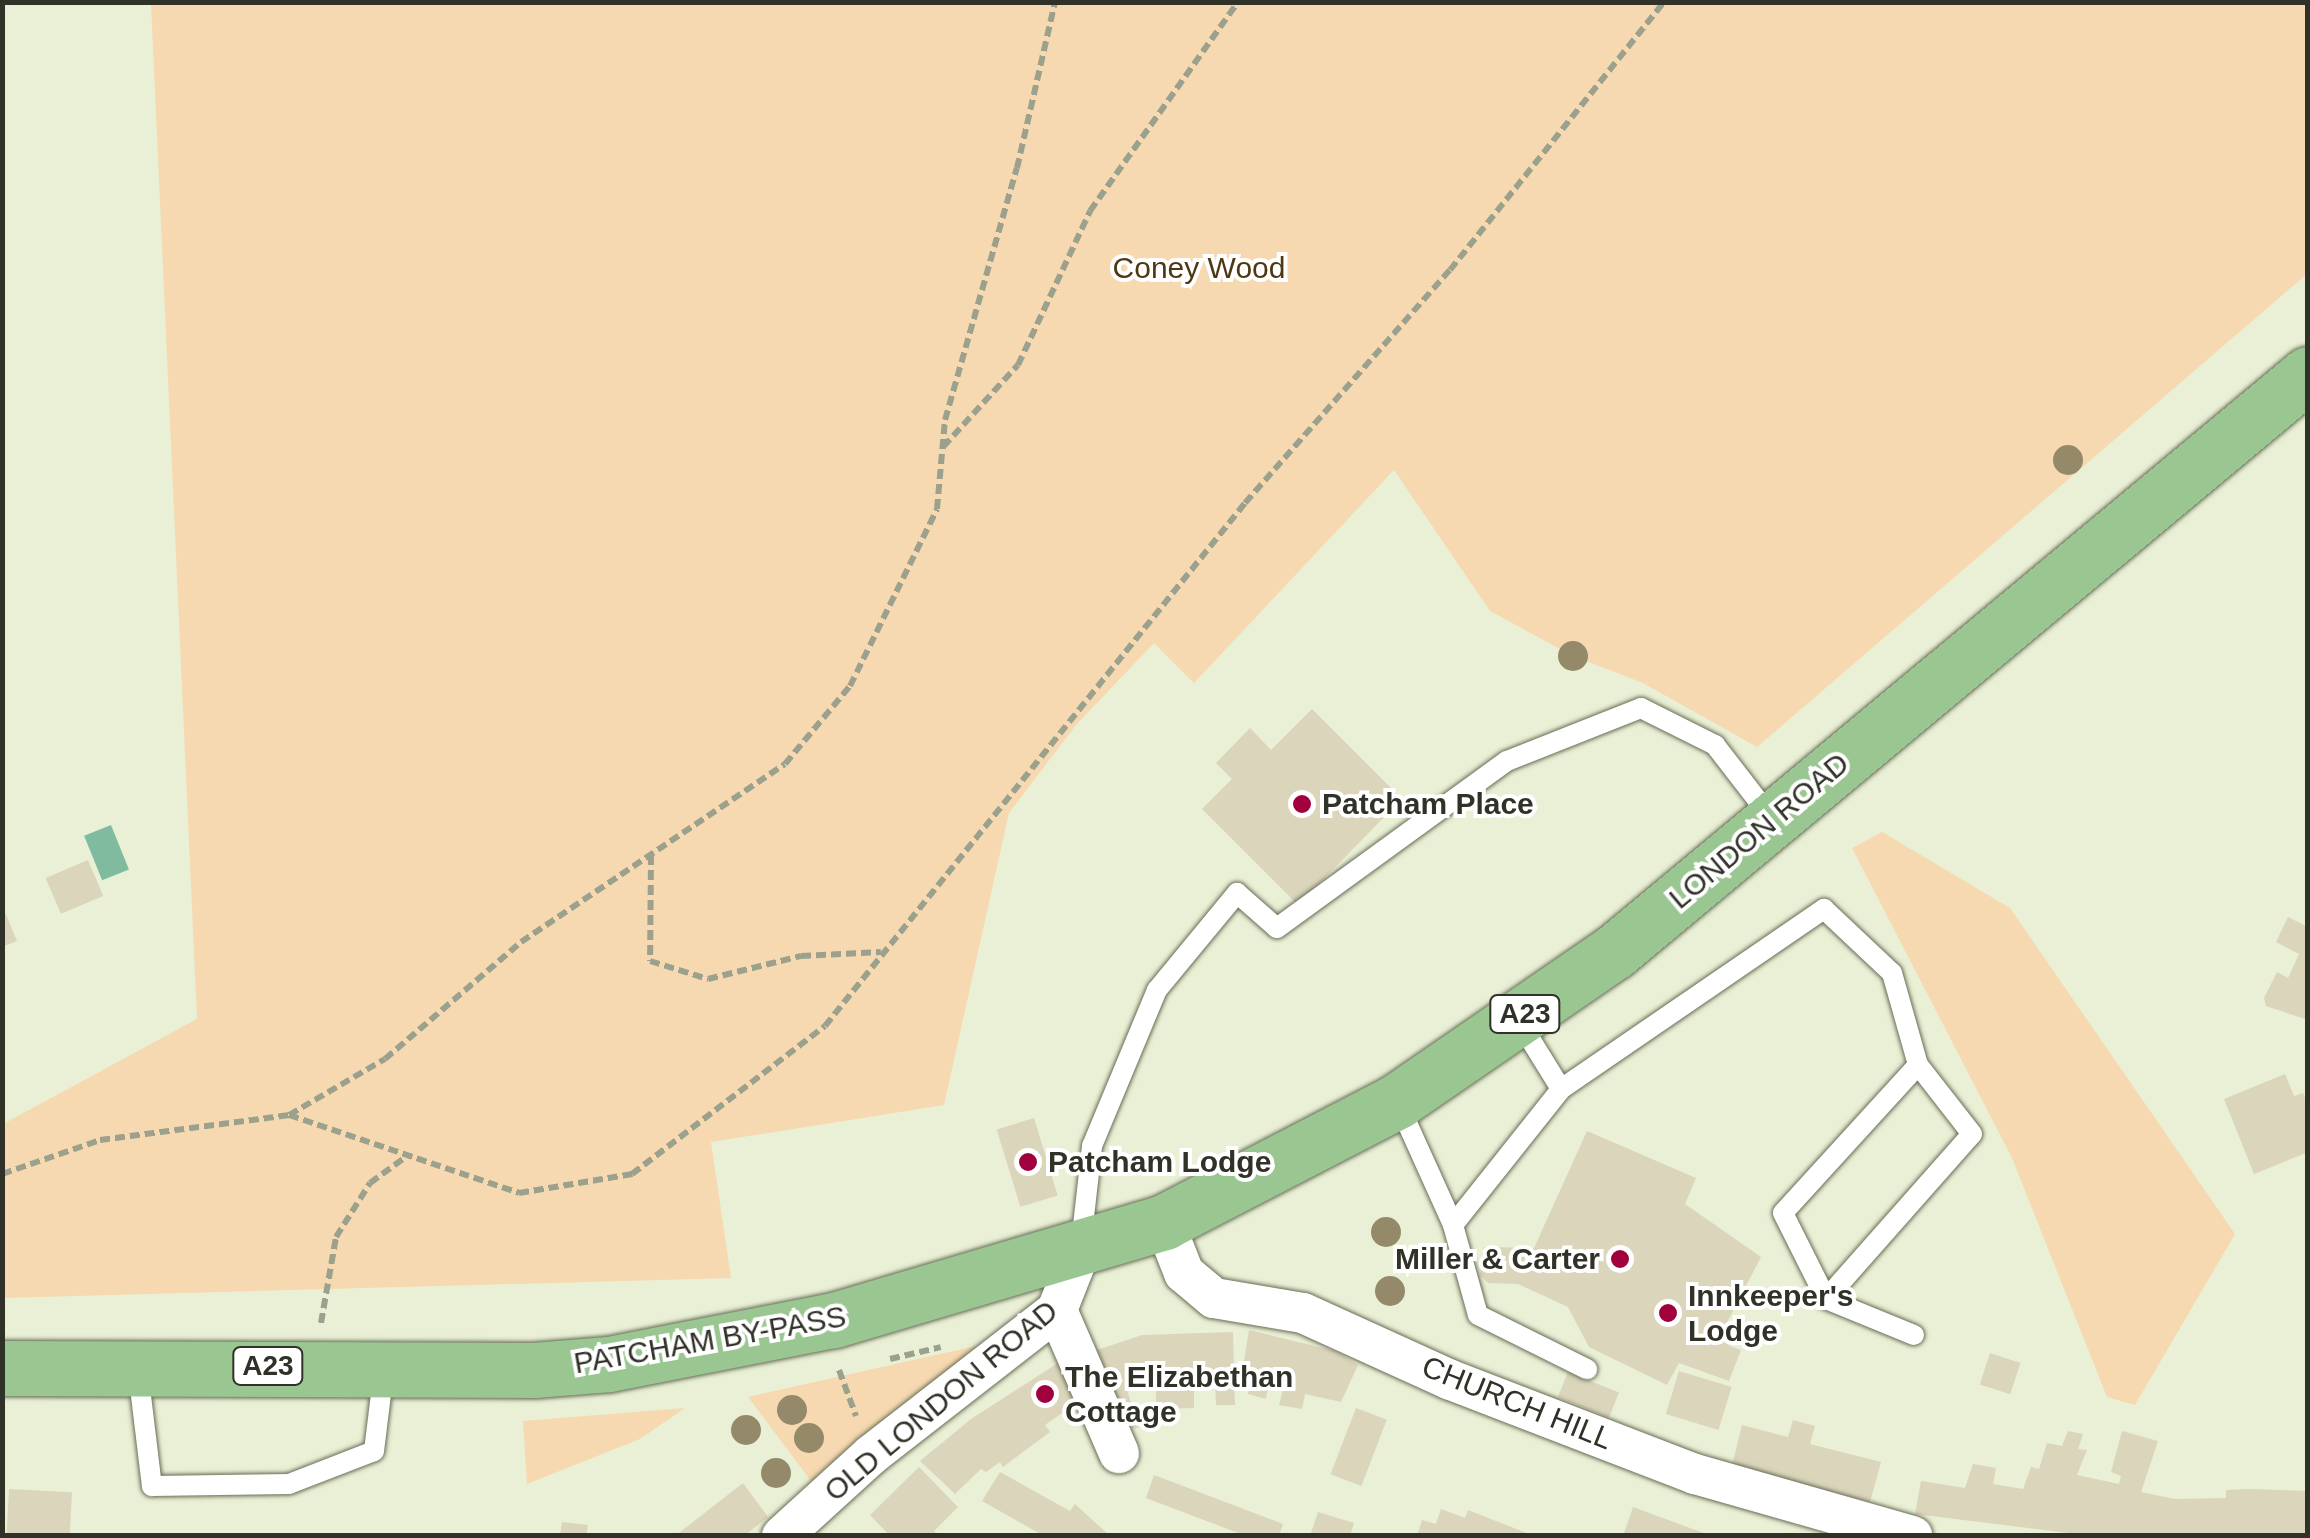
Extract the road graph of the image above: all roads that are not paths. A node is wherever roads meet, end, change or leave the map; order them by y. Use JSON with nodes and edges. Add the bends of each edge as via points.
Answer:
{"nodes":[{"id":1,"x":2308,"y":374,"type":"edge"},
{"id":2,"x":1774,"y":821,"type":"junction"},
{"id":3,"x":1518,"y":1019,"type":"junction"},
{"id":4,"x":1918,"y":1065,"type":"junction"},
{"id":5,"x":1561,"y":1089,"type":"junction"},
{"id":6,"x":1397,"y":1101,"type":"junction"},
{"id":7,"x":1164,"y":1222,"type":"junction"},
{"id":8,"x":1452,"y":1224,"type":"junction"},
{"id":9,"x":1080,"y":1252,"type":"junction"},
{"id":10,"x":1826,"y":1299,"type":"junction"},
{"id":11,"x":1058,"y":1310,"type":"junction"},
{"id":12,"x":1914,"y":1334,"type":"dead end"},
{"id":13,"x":2,"y":1368,"type":"edge"},
{"id":14,"x":137,"y":1368,"type":"junction"},
{"id":15,"x":384,"y":1368,"type":"junction"},
{"id":16,"x":1587,"y":1369,"type":"dead end"},
{"id":17,"x":1119,"y":1452,"type":"dead end"},
{"id":18,"x":782,"y":1536,"type":"edge"},
{"id":19,"x":1912,"y":1536,"type":"edge"}],
"edges":[{"from":1,"to":2,"type":"highway","name":"LONDON ROAD","number":"A23"},
{"from":2,"to":3,"type":"highway","name":"LONDON ROAD","number":"A23","via":[[1614,952]]},
{"from":2,"to":9,"type":"lane","via":[[1715,745],[1642,708],[1507,761],[1276,928],[1237,893],[1157,990],[1120,1074],[1092,1146]]},
{"from":3,"to":5,"type":"lane"},
{"from":3,"to":6,"type":"highway","name":"LONDON ROAD","number":"A23"},
{"from":4,"to":5,"type":"lane","via":[[1892,973],[1824,908]]},
{"from":4,"to":10,"type":"lane","via":[[1783,1213]]},
{"from":4,"to":10,"type":"lane","via":[[1972,1134]]},
{"from":5,"to":8,"type":"lane"},
{"from":6,"to":7,"type":"highway","name":"LONDON ROAD","number":"A23"},
{"from":6,"to":8,"type":"lane"},
{"from":7,"to":9,"type":"highway","name":"PATCHAM BY-PASS","number":"A23"},
{"from":7,"to":19,"type":"street","name":"CHURCH HILL","via":[[1184,1273],[1214,1298],[1303,1313],[1451,1380],[1695,1474]]},
{"from":8,"to":16,"type":"lane","via":[[1478,1315]]},
{"from":9,"to":11,"type":"street","name":"OLD LONDON ROAD"},
{"from":9,"to":15,"type":"highway","name":"PATCHAM BY-PASS","number":"A23","via":[[834,1320],[609,1364]]},
{"from":10,"to":12,"type":"lane"},
{"from":11,"to":17,"type":"street"},
{"from":11,"to":18,"type":"street","name":"OLD LONDON ROAD","via":[[870,1455]]},
{"from":13,"to":14,"type":"highway","name":"PATCHAM BY-PASS","number":"A23"},
{"from":14,"to":15,"type":"highway","name":"PATCHAM BY-PASS","number":"A23"},
{"from":14,"to":15,"type":"lane","via":[[152,1486],[290,1484],[374,1451]]}]}
